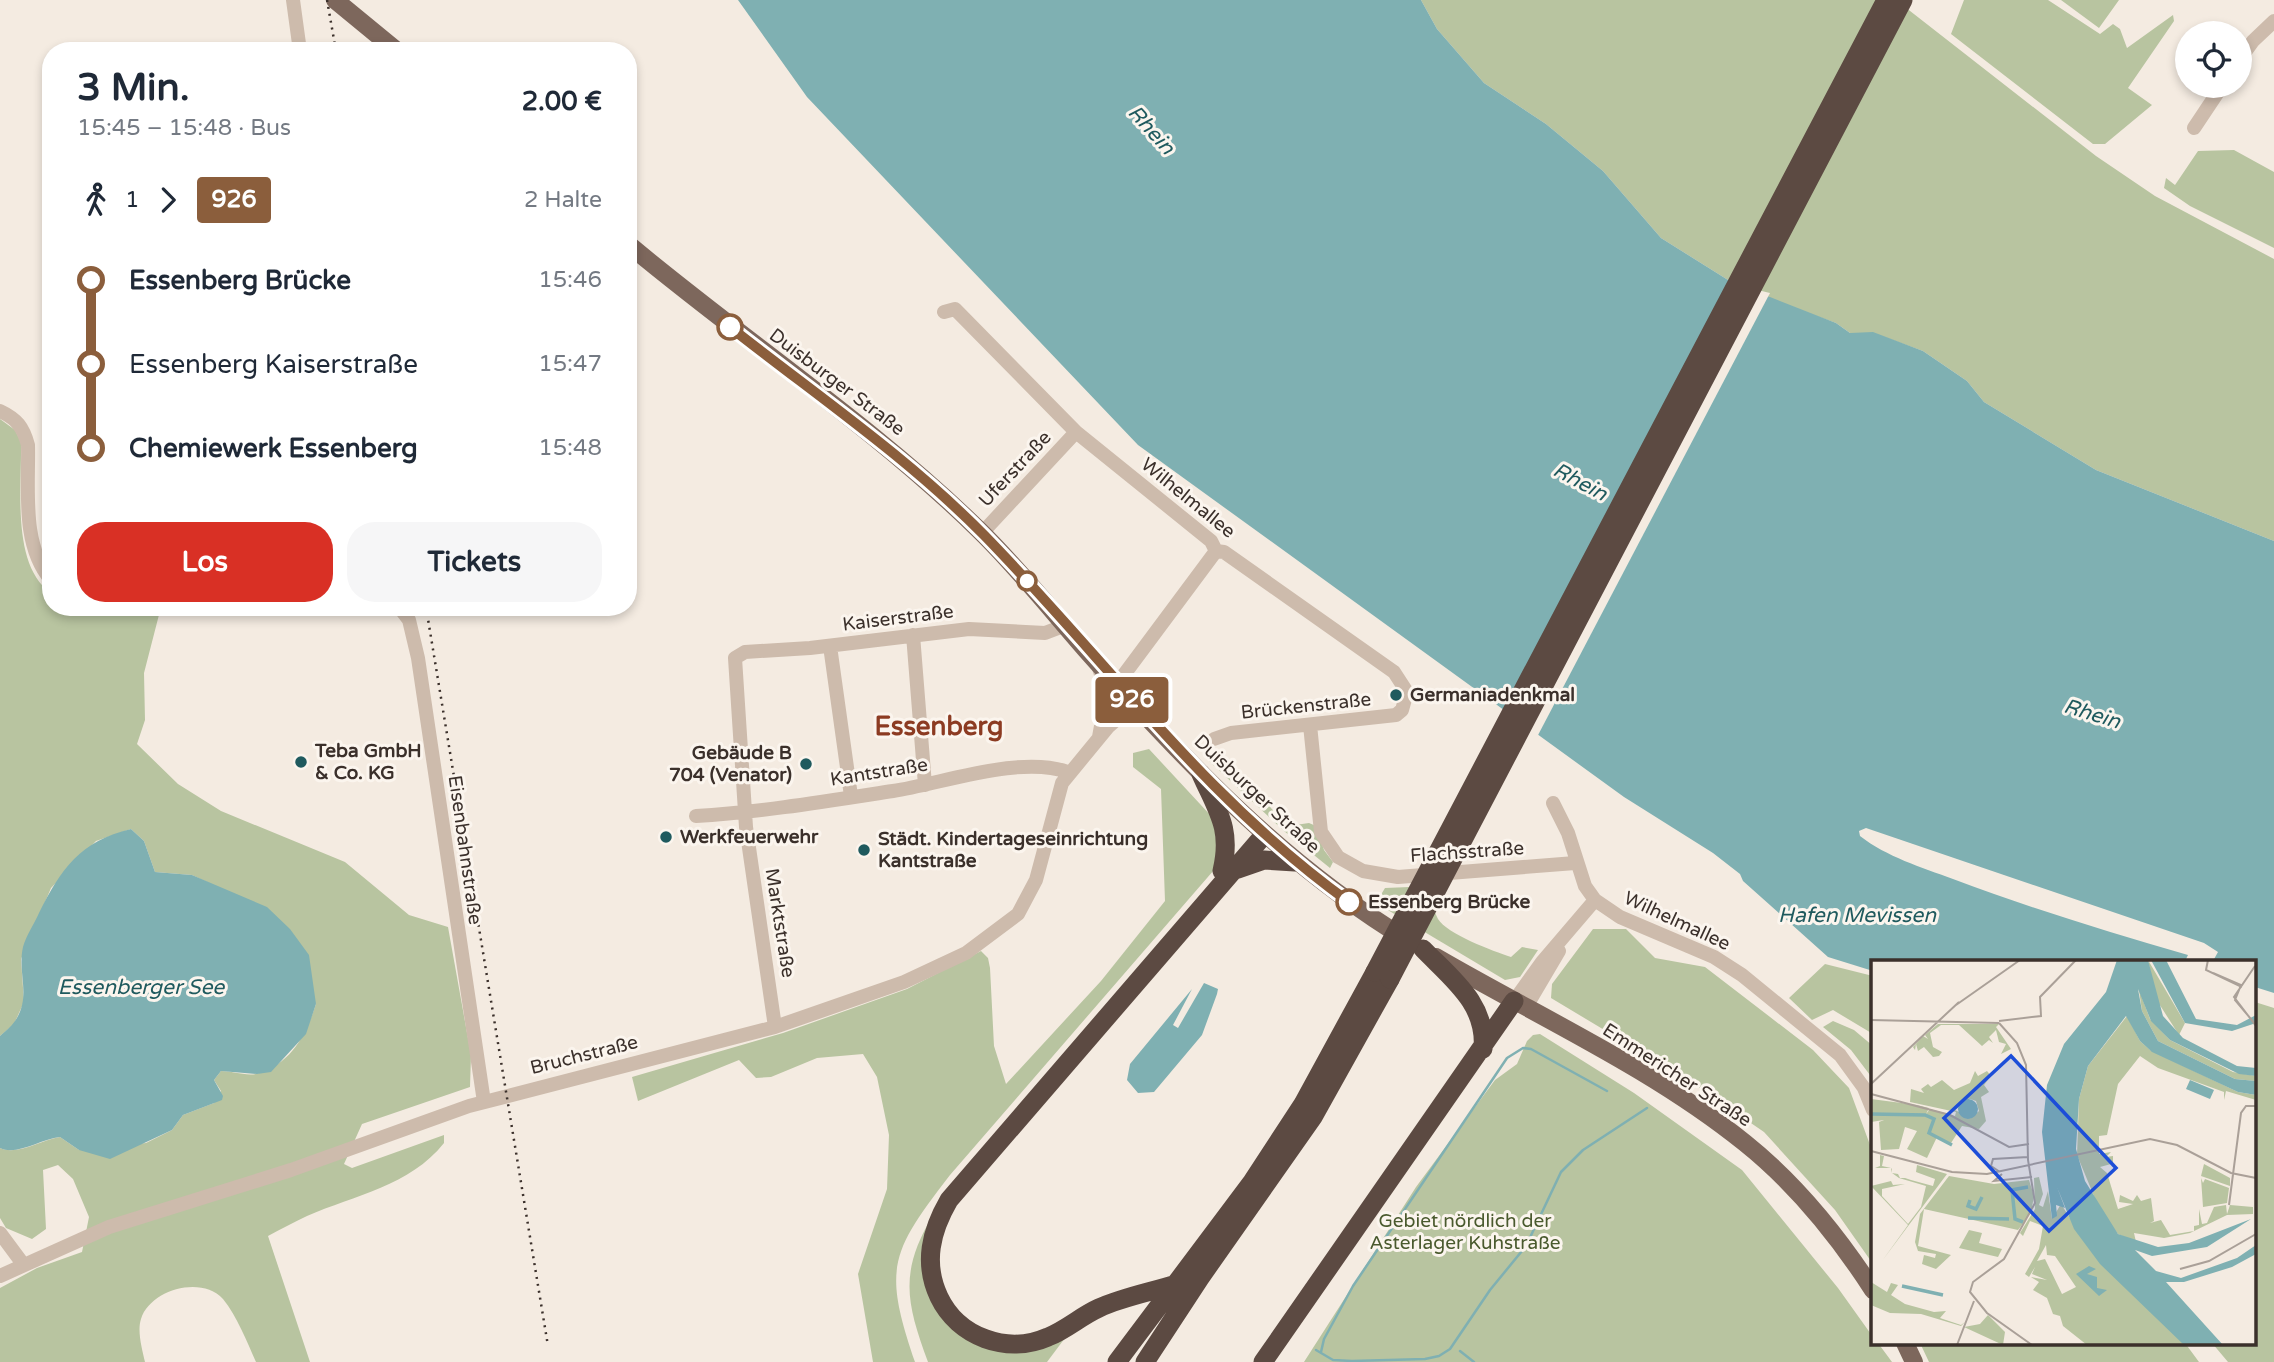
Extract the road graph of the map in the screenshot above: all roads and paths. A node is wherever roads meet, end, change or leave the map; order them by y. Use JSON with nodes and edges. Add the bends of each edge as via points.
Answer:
{"nodes":[{"id":1,"x":293,"y":0,"type":"edge"},
{"id":2,"x":335,"y":0,"type":"edge"},
{"id":3,"x":1886,"y":0,"type":"edge"},
{"id":4,"x":1903,"y":0,"type":"edge"},
{"id":5,"x":2274,"y":21,"type":"edge"},
{"id":6,"x":299,"y":42,"type":"edge"},
{"id":7,"x":386,"y":42,"type":"edge"},
{"id":8,"x":2252,"y":42,"type":"edge"},
{"id":9,"x":2214,"y":98,"type":"edge"},
{"id":10,"x":2194,"y":128,"type":"dead end"},
{"id":11,"x":637,"y":252,"type":"edge"},
{"id":12,"x":944,"y":312,"type":"dead end"},
{"id":13,"x":0,"y":411,"type":"edge"},
{"id":14,"x":1076,"y":432,"type":"junction"},
{"id":15,"x":982,"y":534,"type":"junction"},
{"id":16,"x":1216,"y":551,"type":"junction"},
{"id":17,"x":42,"y":570,"type":"edge"},
{"id":18,"x":406,"y":616,"type":"edge"},
{"id":19,"x":1066,"y":625,"type":"junction"},
{"id":20,"x":912,"y":635,"type":"junction"},
{"id":21,"x":830,"y":646,"type":"junction"},
{"id":22,"x":736,"y":658,"type":"joint"},
{"id":23,"x":1096,"y":660,"type":"junction"},
{"id":24,"x":1117,"y":684,"type":"junction"},
{"id":25,"x":1135,"y":703,"type":"junction"},
{"id":26,"x":1402,"y":710,"type":"joint"},
{"id":27,"x":1310,"y":725,"type":"junction"},
{"id":28,"x":1099,"y":737,"type":"junction"},
{"id":29,"x":1214,"y":739,"type":"dead end"},
{"id":30,"x":1071,"y":769,"type":"junction"},
{"id":31,"x":1201,"y":774,"type":"junction"},
{"id":32,"x":925,"y":785,"type":"junction"},
{"id":33,"x":850,"y":796,"type":"junction"},
{"id":34,"x":1553,"y":803,"type":"dead end"},
{"id":35,"x":745,"y":813,"type":"junction"},
{"id":36,"x":696,"y":816,"type":"dead end"},
{"id":37,"x":1261,"y":832,"type":"junction"},
{"id":38,"x":1296,"y":862,"type":"junction"},
{"id":39,"x":1575,"y":863,"type":"junction"},
{"id":40,"x":1226,"y":872,"type":"junction"},
{"id":41,"x":1595,"y":900,"type":"junction"},
{"id":42,"x":1423,"y":949,"type":"junction"},
{"id":43,"x":1383,"y":976,"type":"junction"},
{"id":44,"x":1520,"y":1004,"type":"junction"},
{"id":45,"x":775,"y":1027,"type":"junction"},
{"id":46,"x":1483,"y":1051,"type":"junction"},
{"id":47,"x":484,"y":1102,"type":"junction"},
{"id":48,"x":1871,"y":1105,"type":"edge"},
{"id":49,"x":1278,"y":1170,"type":"junction"},
{"id":50,"x":0,"y":1233,"type":"edge"},
{"id":51,"x":23,"y":1264,"type":"junction"},
{"id":52,"x":0,"y":1276,"type":"edge"},
{"id":53,"x":1177,"y":1284,"type":"junction"},
{"id":54,"x":1871,"y":1287,"type":"edge"},
{"id":55,"x":1905,"y":1344,"type":"edge"},
{"id":56,"x":1117,"y":1362,"type":"edge"},
{"id":57,"x":1132,"y":1362,"type":"edge"},
{"id":58,"x":1145,"y":1362,"type":"edge"},
{"id":59,"x":1263,"y":1362,"type":"edge"},
{"id":60,"x":1272,"y":1362,"type":"edge"},
{"id":61,"x":1914,"y":1362,"type":"edge"}],
"edges":[{"from":1,"to":6,"type":"street"},
{"from":2,"to":7,"type":"main road"},
{"from":3,"to":43,"type":"highway","bridge":true},
{"from":4,"to":43,"type":"highway","bridge":true},
{"from":5,"to":8,"type":"street"},
{"from":9,"to":10,"type":"street"},
{"from":11,"to":15,"type":"main road","name":"Duisburger Straße","via":[[866,429]]},
{"from":12,"to":14,"type":"street","name":"Wilhelmallee","via":[[955,309]]},
{"from":13,"to":17,"type":"street","via":[[24,430],[28,445],[32,543]]},
{"from":14,"to":15,"type":"street","name":"Uferstraße"},
{"from":14,"to":16,"type":"street","name":"Wilhelmallee","via":[[1211,541]]},
{"from":15,"to":19,"type":"main road","name":"Duisburger Straße"},
{"from":16,"to":24,"type":"street"},
{"from":16,"to":26,"type":"street","name":"Wilhelmallee","via":[[1224,552],[1394,672],[1407,692]]},
{"from":18,"to":47,"type":"street","name":"Eisenbahnstraße","via":[[418,658]]},
{"from":19,"to":20,"type":"street","name":"Kaiserstraße","via":[[1045,633],[969,629]]},
{"from":19,"to":23,"type":"main road","name":"Duisburger Straße"},
{"from":20,"to":21,"type":"street","name":"Kaiserstraße"},
{"from":20,"to":32,"type":"street"},
{"from":21,"to":22,"type":"street","name":"Kaiserstraße","via":[[745,652]]},
{"from":21,"to":33,"type":"street"},
{"from":22,"to":35,"type":"street","name":"Marktstraße"},
{"from":23,"to":24,"type":"main road","name":"Duisburger Straße"},
{"from":23,"to":28,"type":"street","via":[[1107,693]]},
{"from":24,"to":25,"type":"main road","name":"Duisburger Straße"},
{"from":25,"to":28,"type":"street","name":"Bruchstraße"},
{"from":25,"to":31,"type":"main road","name":"Duisburger Straße"},
{"from":26,"to":27,"type":"street","name":"Brückenstraße","via":[[1385,717]]},
{"from":27,"to":29,"type":"street","name":"Brückenstraße"},
{"from":27,"to":39,"type":"street","name":"Flachsstraße","via":[[1321,832],[1338,857],[1363,871],[1398,877]]},
{"from":28,"to":30,"type":"street","name":"Bruchstraße"},
{"from":30,"to":32,"type":"street","name":"Kantstraße","via":[[1043,766]]},
{"from":30,"to":45,"type":"street","name":"Bruchstraße","via":[[1055,799],[1036,880],[1008,923],[966,953],[914,978]]},
{"from":31,"to":37,"type":"main road","name":"Duisburger Straße"},
{"from":31,"to":40,"type":"highway","via":[[1227,833]]},
{"from":32,"to":33,"type":"street","name":"Kantstraße"},
{"from":33,"to":35,"type":"street","name":"Kantstraße"},
{"from":34,"to":39,"type":"street","name":"Wilhelmallee","via":[[1568,833]]},
{"from":35,"to":36,"type":"street","name":"Kantstraße"},
{"from":35,"to":45,"type":"street","name":"Marktstraße"},
{"from":37,"to":38,"type":"main road","name":"Duisburger Straße"},
{"from":37,"to":40,"type":"highway"},
{"from":38,"to":40,"type":"highway","via":[[1253,862]]},
{"from":38,"to":42,"type":"main road","name":"Duisburger Straße"},
{"from":39,"to":41,"type":"street","name":"Wilhelmallee"},
{"from":40,"to":53,"type":"highway","via":[[948,1200],[932,1235],[929,1257],[933,1285],[954,1320],[989,1340],[1030,1343],[1050,1337],[1100,1307]]},
{"from":41,"to":44,"type":"street","via":[[1542,962]]},
{"from":41,"to":48,"type":"street","name":"Wilhelmallee","via":[[1620,917],[1714,957],[1742,975],[1840,1055]]},
{"from":42,"to":44,"type":"main road","name":"Duisburger Straße"},
{"from":42,"to":46,"type":"highway","via":[[1474,1003],[1483,1027]]},
{"from":43,"to":49,"type":"highway","via":[[1338,1076]]},
{"from":43,"to":53,"type":"highway","via":[[1252,1182]]},
{"from":44,"to":46,"type":"highway"},
{"from":44,"to":54,"type":"main road","name":"Emmericher Straße","via":[[1638,1071],[1746,1144],[1789,1184]]},
{"from":44,"to":60,"type":"highway"},
{"from":45,"to":47,"type":"street","name":"Bruchstraße"},
{"from":46,"to":59,"type":"highway"},
{"from":47,"to":51,"type":"street","name":"Bruchstraße","via":[[109,1227]]},
{"from":49,"to":57,"type":"highway"},
{"from":49,"to":58,"type":"highway"},
{"from":50,"to":51,"type":"street"},
{"from":51,"to":52,"type":"street","name":"Bruchstraße"},
{"from":53,"to":56,"type":"highway"},
{"from":55,"to":61,"type":"main road"}]}
